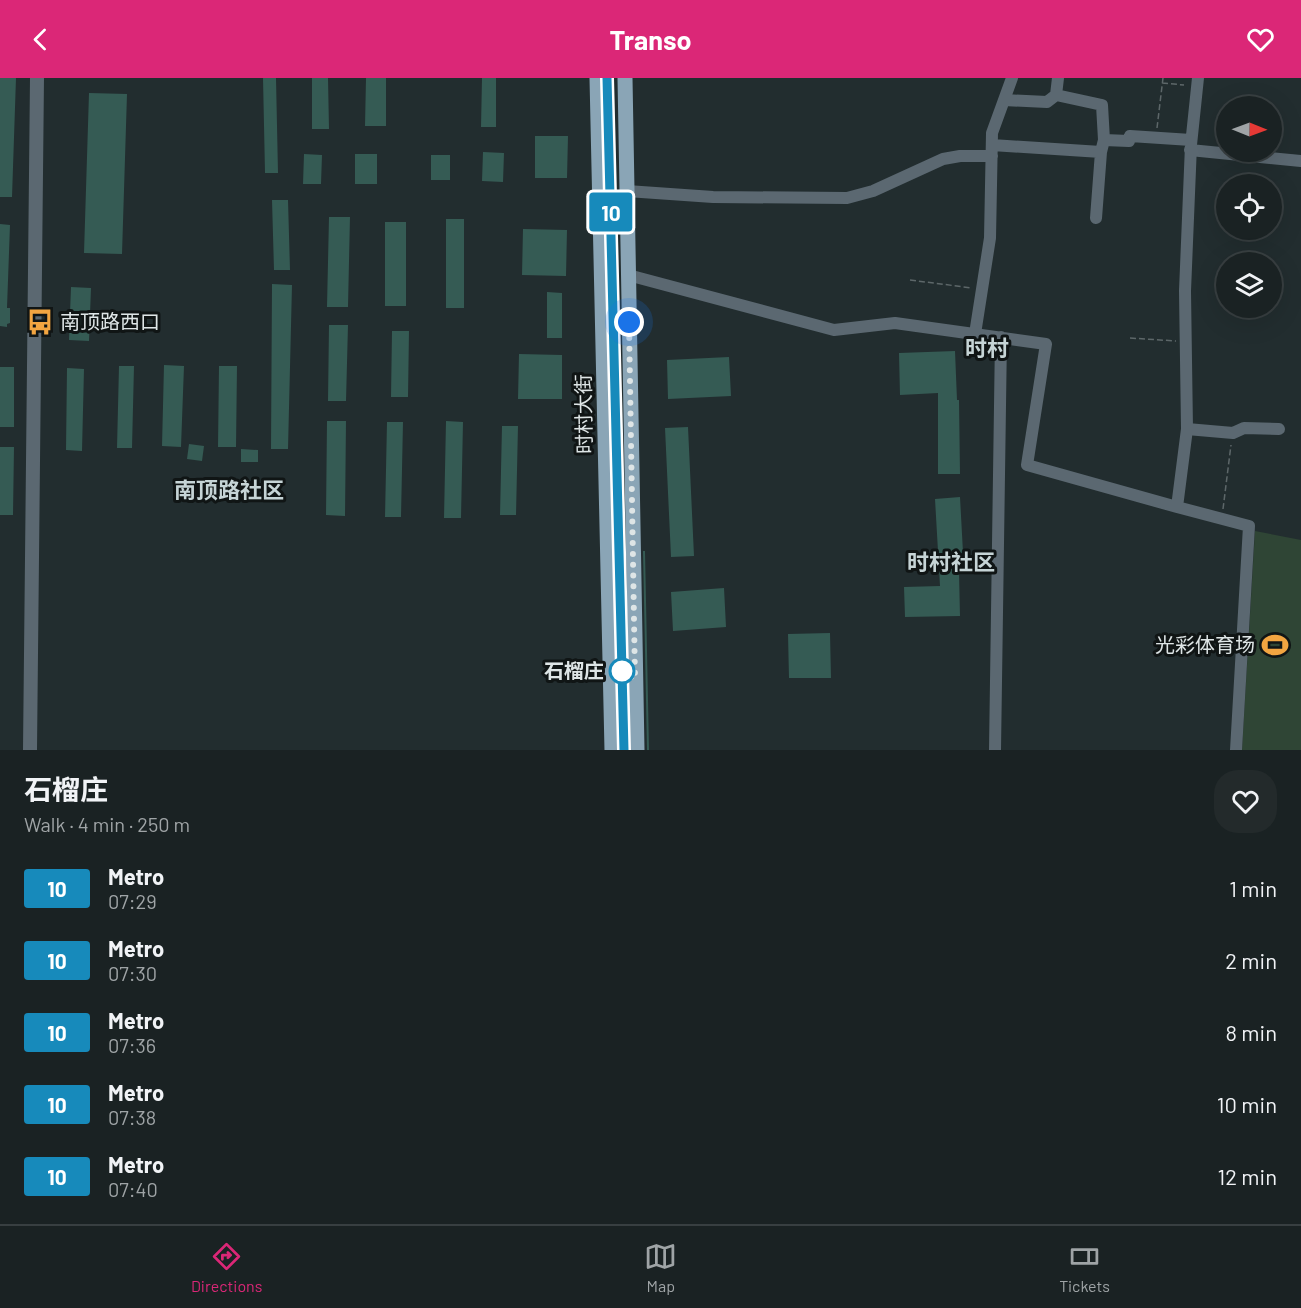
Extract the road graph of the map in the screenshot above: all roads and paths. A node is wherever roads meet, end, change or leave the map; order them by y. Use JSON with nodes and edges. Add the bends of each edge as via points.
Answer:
{"nodes":[{"id":1,"x":37,"y":78,"type":"edge"},
{"id":2,"x":597,"y":78,"type":"edge"},
{"id":3,"x":625,"y":78,"type":"edge"},
{"id":4,"x":1012,"y":78,"type":"edge"},
{"id":5,"x":1058,"y":78,"type":"edge"},
{"id":6,"x":1163,"y":78,"type":"edge"},
{"id":7,"x":1198,"y":82,"type":"edge"},
{"id":8,"x":1162,"y":83,"type":"junction"},
{"id":9,"x":1056,"y":95,"type":"junction"},
{"id":10,"x":1004,"y":100,"type":"junction"},
{"id":11,"x":1156,"y":138,"type":"junction"},
{"id":12,"x":1102,"y":146,"type":"junction"},
{"id":13,"x":1191,"y":146,"type":"junction"},
{"id":14,"x":992,"y":151,"type":"junction"},
{"id":15,"x":1301,"y":161,"type":"edge"},
{"id":16,"x":627,"y":191,"type":"junction"},
{"id":17,"x":1096,"y":218,"type":"dead end"},
{"id":18,"x":628,"y":275,"type":"junction"},
{"id":19,"x":910,"y":280,"type":"dead end"},
{"id":20,"x":982,"y":290,"type":"junction"},
{"id":21,"x":975,"y":334,"type":"junction"},
{"id":22,"x":1001,"y":338,"type":"junction"},
{"id":23,"x":1130,"y":338,"type":"dead end"},
{"id":24,"x":1185,"y":342,"type":"junction"},
{"id":25,"x":1187,"y":429,"type":"junction"},
{"id":26,"x":1279,"y":429,"type":"dead end"},
{"id":27,"x":1233,"y":433,"type":"junction"},
{"id":28,"x":1177,"y":507,"type":"junction"},
{"id":29,"x":1221,"y":519,"type":"junction"},
{"id":30,"x":30,"y":750,"type":"edge"},
{"id":31,"x":612,"y":750,"type":"edge"},
{"id":32,"x":637,"y":750,"type":"edge"},
{"id":33,"x":995,"y":750,"type":"edge"},
{"id":34,"x":1236,"y":750,"type":"edge"}],
"edges":[{"from":1,"to":30,"type":"street"},
{"from":2,"to":31,"type":"main road","name":"时村大街"},
{"from":3,"to":16,"type":"main road"},
{"from":4,"to":10,"type":"street"},
{"from":5,"to":9,"type":"street"},
{"from":6,"to":8,"type":"path"},
{"from":7,"to":8,"type":"path"},
{"from":7,"to":13,"type":"street"},
{"from":8,"to":11,"type":"path"},
{"from":9,"to":10,"type":"street","via":[[1047,102]]},
{"from":9,"to":12,"type":"street","via":[[1102,105]]},
{"from":10,"to":14,"type":"street","via":[[992,133]]},
{"from":11,"to":12,"type":"street","via":[[1130,136],[1130,141]]},
{"from":11,"to":13,"type":"street"},
{"from":12,"to":14,"type":"street"},
{"from":12,"to":17,"type":"street"},
{"from":13,"to":15,"type":"street"},
{"from":13,"to":24,"type":"street"},
{"from":14,"to":16,"type":"street","via":[[943,159],[873,191],[847,198],[713,197]]},
{"from":14,"to":20,"type":"street","via":[[990,238]]},
{"from":16,"to":18,"type":"main road"},
{"from":18,"to":21,"type":"street","via":[[834,330],[895,323]]},
{"from":18,"to":32,"type":"main road"},
{"from":19,"to":20,"type":"path"},
{"from":20,"to":21,"type":"street"},
{"from":21,"to":22,"type":"street"},
{"from":22,"to":28,"type":"street","via":[[1046,344],[1027,465]]},
{"from":22,"to":33,"type":"street"},
{"from":23,"to":24,"type":"path"},
{"from":24,"to":25,"type":"street"},
{"from":25,"to":27,"type":"street"},
{"from":25,"to":28,"type":"street"},
{"from":26,"to":27,"type":"street","via":[[1244,428]]},
{"from":27,"to":29,"type":"path"},
{"from":28,"to":29,"type":"street"},
{"from":29,"to":34,"type":"street","via":[[1249,526]]}]}
